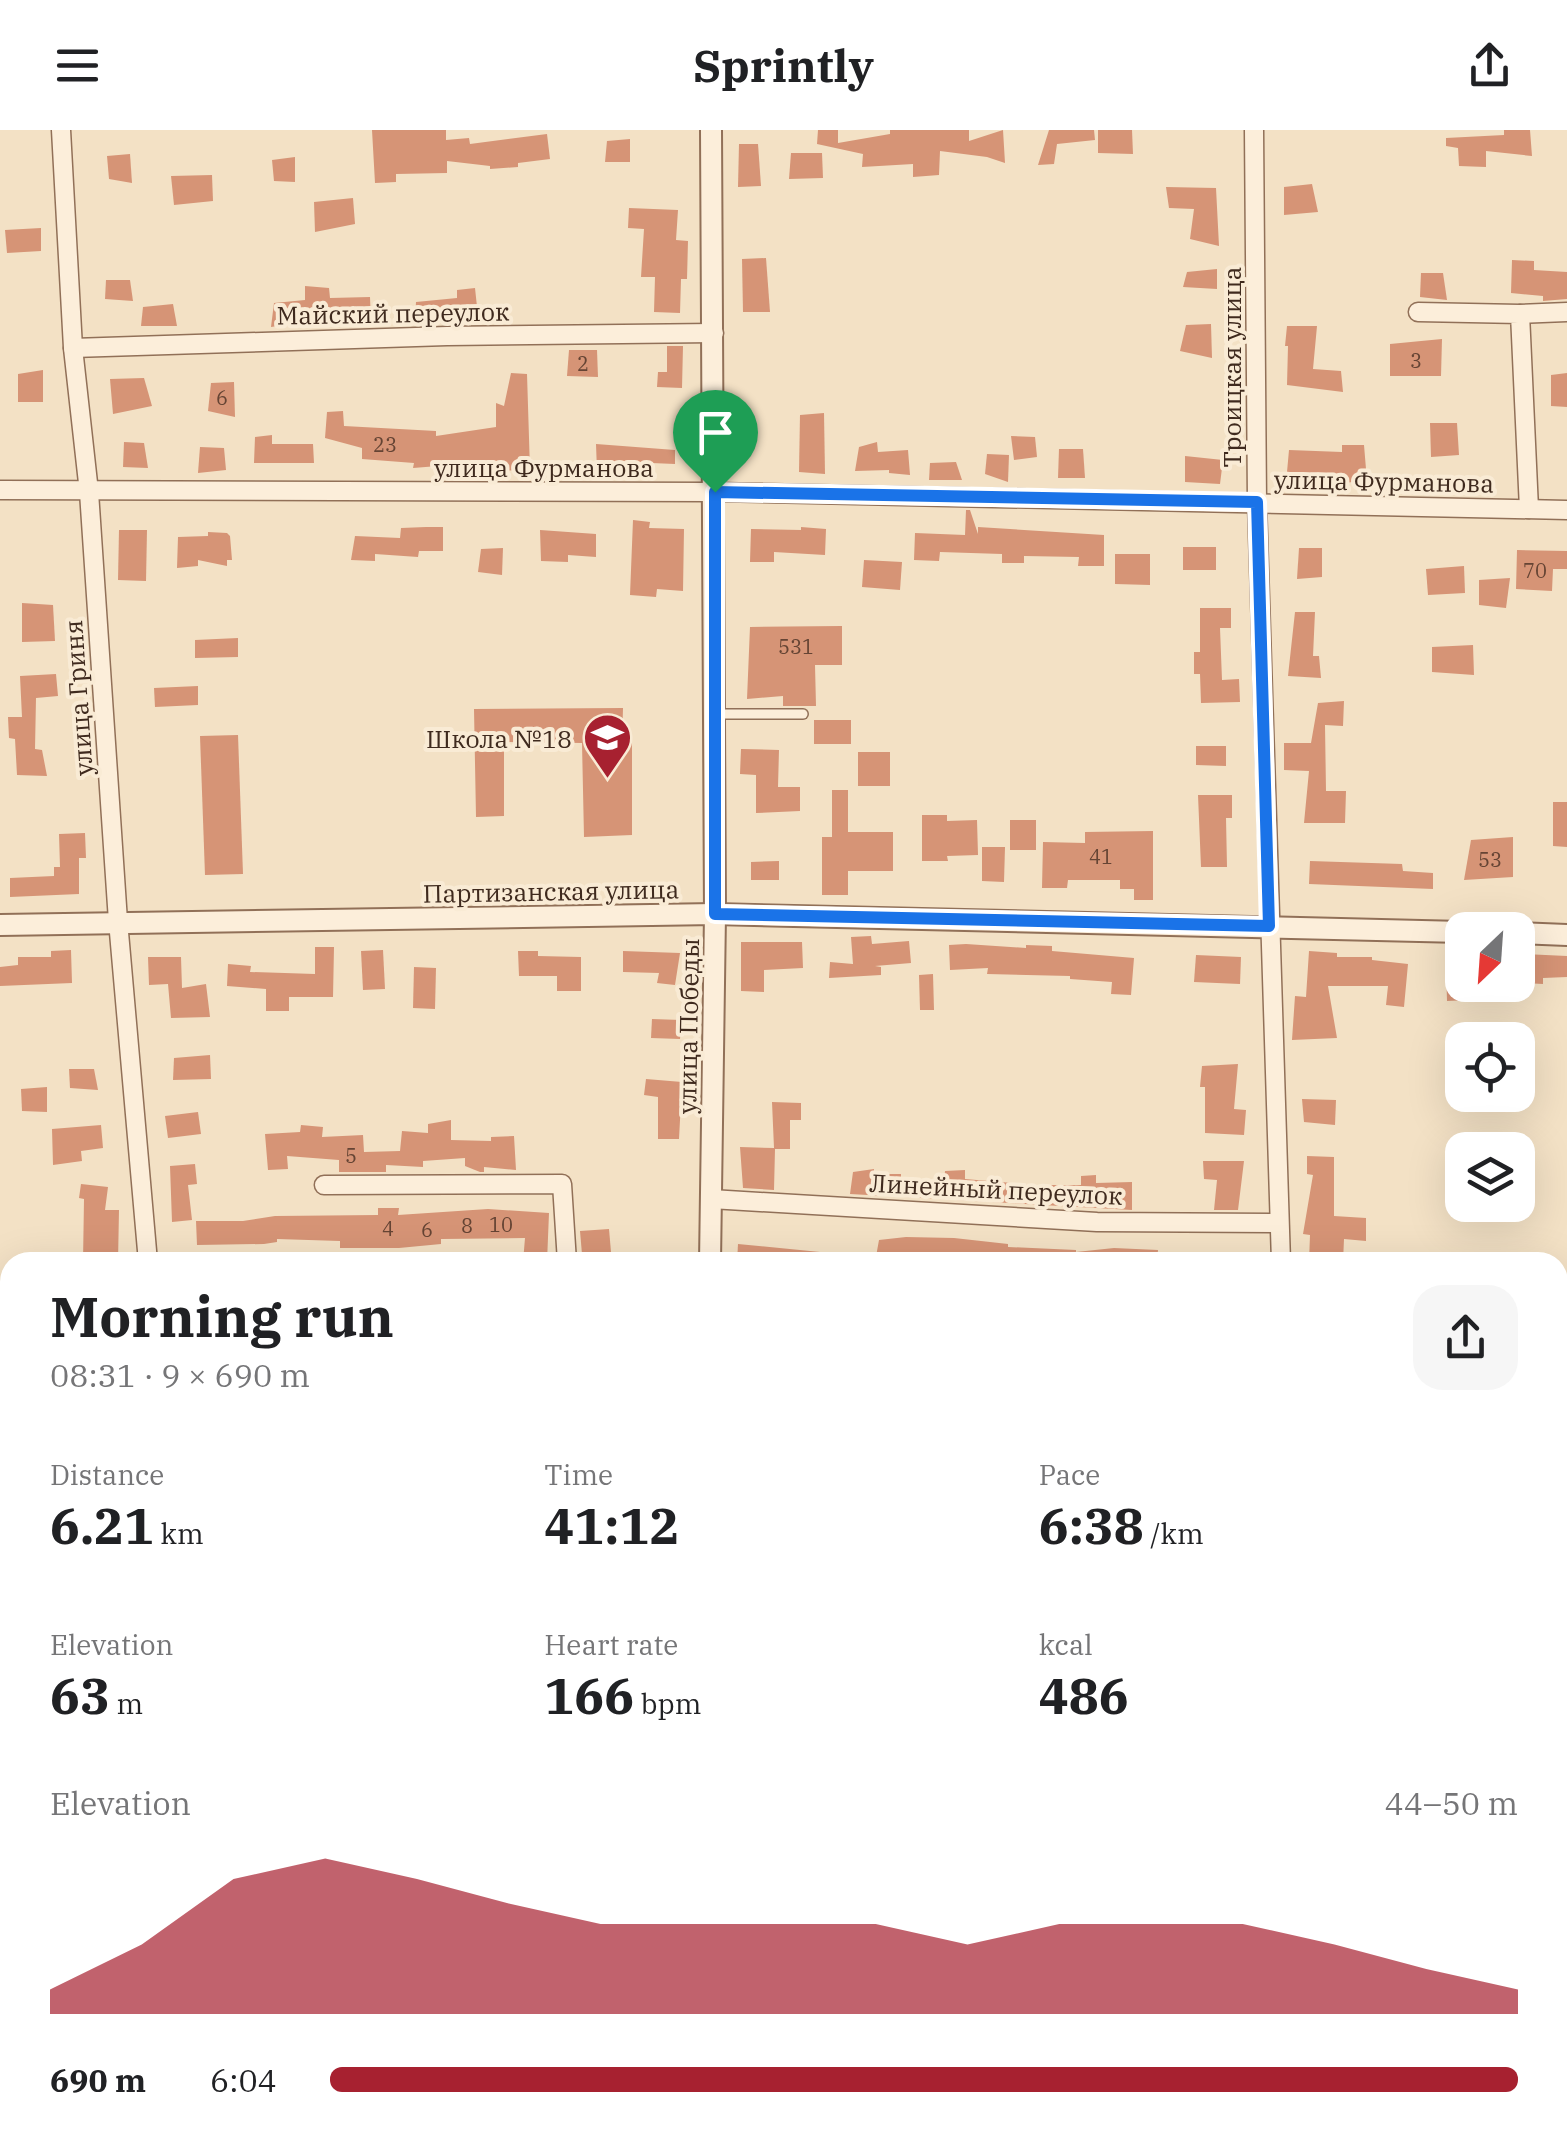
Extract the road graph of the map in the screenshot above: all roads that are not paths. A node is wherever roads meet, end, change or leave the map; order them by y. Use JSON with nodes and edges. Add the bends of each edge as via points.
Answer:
{"nodes":[{"id":1,"x":61,"y":130,"type":"edge"},
{"id":2,"x":711,"y":130,"type":"edge"},
{"id":3,"x":1254,"y":130,"type":"edge"},
{"id":4,"x":1418,"y":312,"type":"dead end"},
{"id":5,"x":1567,"y":312,"type":"edge"},
{"id":6,"x":1520,"y":314,"type":"junction"},
{"id":7,"x":714,"y":334,"type":"junction"},
{"id":8,"x":73,"y":348,"type":"junction"},
{"id":9,"x":0,"y":490,"type":"edge"},
{"id":10,"x":89,"y":492,"type":"junction"},
{"id":11,"x":715,"y":492,"type":"junction"},
{"id":12,"x":1257,"y":502,"type":"junction"},
{"id":13,"x":1529,"y":509,"type":"junction"},
{"id":14,"x":1567,"y":510,"type":"edge"},
{"id":15,"x":715,"y":714,"type":"junction"},
{"id":16,"x":803,"y":714,"type":"dead end"},
{"id":17,"x":715,"y":914,"type":"junction"},
{"id":18,"x":118,"y":921,"type":"junction"},
{"id":19,"x":0,"y":924,"type":"edge"},
{"id":20,"x":1269,"y":926,"type":"junction"},
{"id":21,"x":1445,"y":931,"type":"edge"},
{"id":22,"x":1535,"y":934,"type":"edge"},
{"id":23,"x":1567,"y":935,"type":"edge"},
{"id":24,"x":324,"y":1185,"type":"dead end"},
{"id":25,"x":711,"y":1199,"type":"junction"},
{"id":26,"x":1278,"y":1223,"type":"junction"},
{"id":27,"x":147,"y":1252,"type":"edge"},
{"id":28,"x":566,"y":1252,"type":"edge"},
{"id":29,"x":710,"y":1252,"type":"edge"},
{"id":30,"x":1280,"y":1252,"type":"edge"}],
"edges":[{"from":1,"to":8,"type":"street","name":"улица Гриня"},
{"from":2,"to":7,"type":"street","name":"улица Победы"},
{"from":3,"to":12,"type":"street","name":"Троицкая улица"},
{"from":4,"to":6,"type":"street"},
{"from":5,"to":6,"type":"street"},
{"from":6,"to":13,"type":"street"},
{"from":7,"to":8,"type":"street","name":"Майский переулок"},
{"from":7,"to":11,"type":"street","name":"улица Победы"},
{"from":8,"to":10,"type":"street","name":"улица Гриня"},
{"from":9,"to":10,"type":"street","name":"улица Фурманова"},
{"from":10,"to":11,"type":"street","name":"улица Фурманова"},
{"from":10,"to":18,"type":"street","name":"улица Гриня"},
{"from":11,"to":12,"type":"street","name":"улица Фурманова"},
{"from":11,"to":15,"type":"street","name":"улица Победы"},
{"from":12,"to":13,"type":"street","name":"улица Фурманова"},
{"from":12,"to":20,"type":"street","name":"Троицкая улица"},
{"from":13,"to":14,"type":"street","name":"улица Фурманова"},
{"from":15,"to":16,"type":"lane"},
{"from":15,"to":17,"type":"street","name":"улица Победы"},
{"from":17,"to":18,"type":"street","name":"Партизанская улица"},
{"from":17,"to":20,"type":"street","name":"Партизанская улица"},
{"from":17,"to":25,"type":"street","name":"улица Победы"},
{"from":18,"to":19,"type":"street","name":"Партизанская улица"},
{"from":18,"to":27,"type":"street","name":"улица Гриня"},
{"from":20,"to":21,"type":"street","name":"Партизанская улица"},
{"from":20,"to":26,"type":"street","name":"Троицкая улица"},
{"from":22,"to":23,"type":"street"},
{"from":24,"to":28,"type":"street","via":[[562,1184]]},
{"from":25,"to":26,"type":"street","name":"Линейный переулок","via":[[1097,1222]]},
{"from":25,"to":29,"type":"street","name":"улица Победы"},
{"from":26,"to":30,"type":"street","name":"Троицкая улица"}]}
